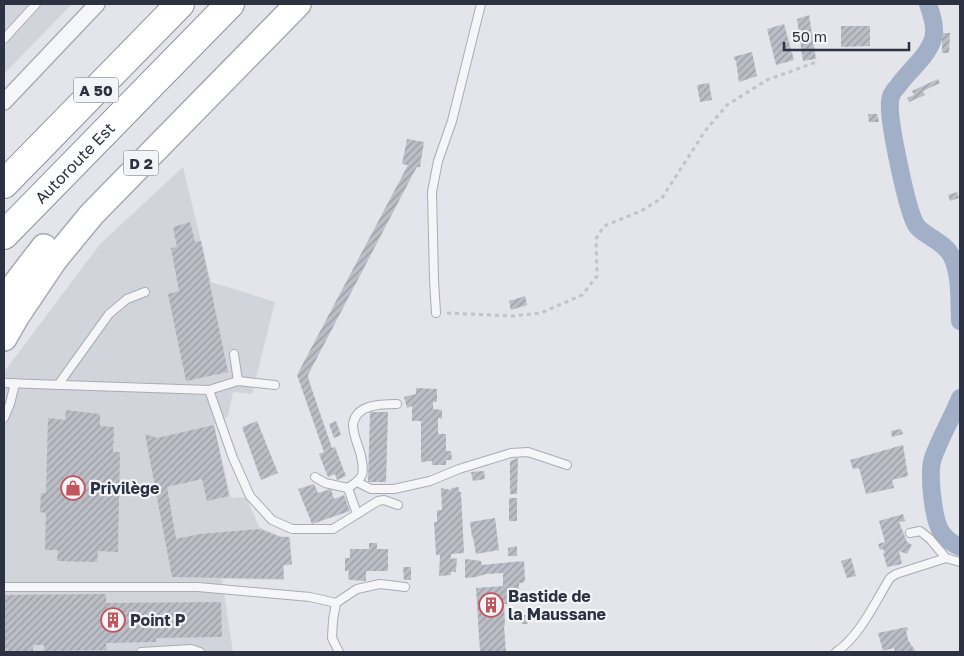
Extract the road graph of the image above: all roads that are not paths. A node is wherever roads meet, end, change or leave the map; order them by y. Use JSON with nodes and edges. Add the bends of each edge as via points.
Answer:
{"nodes":[{"id":1,"x":36,"y":4,"type":"edge"},
{"id":2,"x":97,"y":4,"type":"edge"},
{"id":3,"x":180,"y":4,"type":"edge"},
{"id":4,"x":230,"y":4,"type":"edge"},
{"id":5,"x":278,"y":4,"type":"edge"},
{"id":6,"x":298,"y":4,"type":"edge"},
{"id":7,"x":481,"y":4,"type":"edge"},
{"id":8,"x":4,"y":39,"type":"edge"},
{"id":9,"x":4,"y":102,"type":"edge"},
{"id":10,"x":4,"y":184,"type":"edge"},
{"id":11,"x":4,"y":235,"type":"edge"},
{"id":12,"x":145,"y":292,"type":"dead end"},
{"id":13,"x":4,"y":304,"type":"edge"},
{"id":14,"x":436,"y":313,"type":"road end"},
{"id":15,"x":4,"y":338,"type":"edge"},
{"id":16,"x":234,"y":354,"type":"dead end"},
{"id":17,"x":238,"y":381,"type":"junction"},
{"id":18,"x":4,"y":383,"type":"edge"},
{"id":19,"x":15,"y":383,"type":"junction"},
{"id":20,"x":58,"y":385,"type":"junction"},
{"id":21,"x":275,"y":385,"type":"dead end"},
{"id":22,"x":209,"y":390,"type":"junction"},
{"id":23,"x":397,"y":404,"type":"dead end"},
{"id":24,"x":4,"y":418,"type":"edge"},
{"id":25,"x":567,"y":465,"type":"dead end"},
{"id":26,"x":315,"y":478,"type":"dead end"},
{"id":27,"x":357,"y":482,"type":"junction"},
{"id":28,"x":348,"y":488,"type":"junction"},
{"id":29,"x":398,"y":505,"type":"dead end"},
{"id":30,"x":357,"y":514,"type":"junction"},
{"id":31,"x":910,"y":533,"type":"dead end"},
{"id":32,"x":946,"y":558,"type":"junction"},
{"id":33,"x":960,"y":562,"type":"edge"},
{"id":34,"x":4,"y":587,"type":"edge"},
{"id":35,"x":405,"y":587,"type":"dead end"},
{"id":36,"x":336,"y":602,"type":"junction"},
{"id":37,"x":141,"y":652,"type":"edge"},
{"id":38,"x":200,"y":652,"type":"edge"},
{"id":39,"x":339,"y":652,"type":"edge"},
{"id":40,"x":836,"y":652,"type":"edge"}],
"edges":[{"from":1,"to":8,"type":"lane"},
{"from":2,"to":9,"type":"street"},
{"from":3,"to":10,"type":"highway","number":"A 50"},
{"from":4,"to":11,"type":"highway","name":"Autoroute Est","number":"A 50"},
{"from":5,"to":13,"type":"main road","number":"D 2","via":[[51,238]]},
{"from":6,"to":15,"type":"main road","number":"D 2","via":[[92,214],[55,258]]},
{"from":7,"to":14,"type":"lane","via":[[432,192]]},
{"from":12,"to":20,"type":"lane","via":[[127,299],[109,314]]},
{"from":16,"to":17,"type":"lane"},
{"from":17,"to":21,"type":"lane"},
{"from":17,"to":22,"type":"lane"},
{"from":18,"to":19,"type":"lane"},
{"from":19,"to":20,"type":"lane"},
{"from":19,"to":24,"type":"lane"},
{"from":20,"to":22,"type":"lane"},
{"from":22,"to":30,"type":"lane","via":[[250,496],[272,520],[292,529],[333,529]]},
{"from":23,"to":27,"type":"lane","via":[[376,404],[362,410],[356,417],[353,426],[363,466]]},
{"from":25,"to":27,"type":"lane","via":[[528,452],[511,452],[430,482],[394,489],[371,489]]},
{"from":26,"to":28,"type":"lane"},
{"from":27,"to":28,"type":"lane"},
{"from":28,"to":30,"type":"lane"},
{"from":29,"to":30,"type":"lane","via":[[378,501]]},
{"from":31,"to":32,"type":"lane","via":[[920,531]]},
{"from":32,"to":33,"type":"lane"},
{"from":32,"to":40,"type":"lane","via":[[890,578],[854,636]]},
{"from":34,"to":36,"type":"lane","via":[[198,587]]},
{"from":35,"to":36,"type":"lane","via":[[380,584],[357,589]]},
{"from":36,"to":39,"type":"lane","via":[[332,638]]},
{"from":37,"to":38,"type":"lane","via":[[191,649]]}]}
